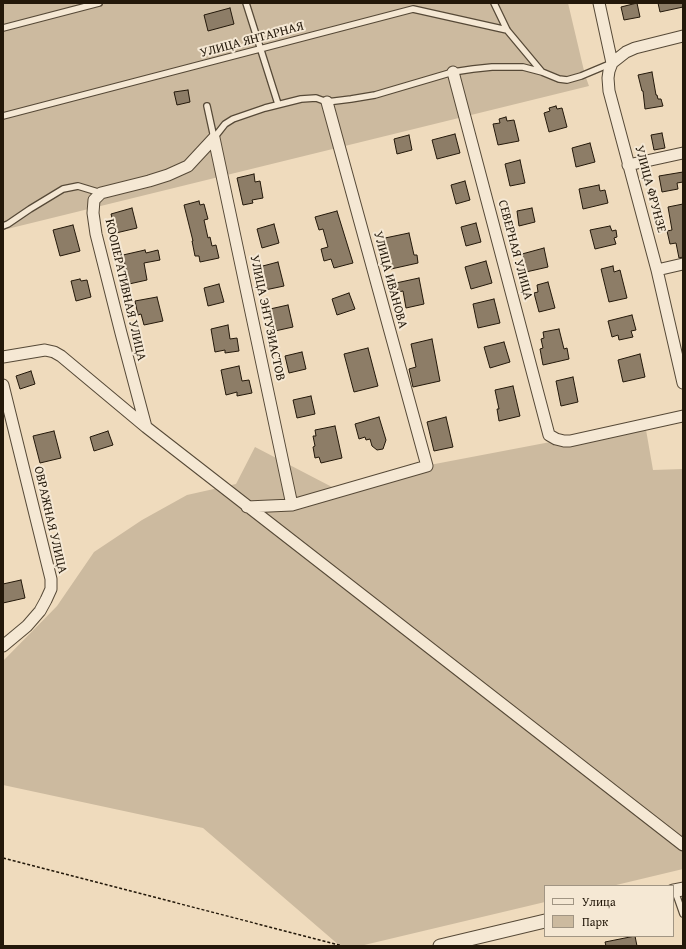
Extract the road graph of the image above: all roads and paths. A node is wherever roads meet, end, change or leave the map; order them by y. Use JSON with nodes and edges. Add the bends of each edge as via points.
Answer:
{"nodes":[{"id":1,"x":99,"y":3,"type":"edge"},
{"id":2,"x":246,"y":3,"type":"edge"},
{"id":3,"x":494,"y":3,"type":"edge"},
{"id":4,"x":599,"y":3,"type":"edge"},
{"id":5,"x":3,"y":28,"type":"edge"},
{"id":6,"x":507,"y":30,"type":"junction"},
{"id":7,"x":683,"y":36,"type":"edge"},
{"id":8,"x":260,"y":49,"type":"junction"},
{"id":9,"x":612,"y":63,"type":"junction"},
{"id":10,"x":453,"y":72,"type":"junction"},
{"id":11,"x":542,"y":72,"type":"junction"},
{"id":12,"x":327,"y":102,"type":"junction"},
{"id":13,"x":278,"y":104,"type":"junction"},
{"id":14,"x":207,"y":106,"type":"dead end"},
{"id":15,"x":3,"y":116,"type":"edge"},
{"id":16,"x":214,"y":138,"type":"junction"},
{"id":17,"x":683,"y":153,"type":"edge"},
{"id":18,"x":628,"y":165,"type":"junction"},
{"id":19,"x":101,"y":193,"type":"junction"},
{"id":20,"x":3,"y":226,"type":"edge"},
{"id":21,"x":683,"y":264,"type":"edge"},
{"id":22,"x":657,"y":270,"type":"junction"},
{"id":23,"x":3,"y":357,"type":"edge"},
{"id":24,"x":683,"y":383,"type":"edge"},
{"id":25,"x":3,"y":385,"type":"edge"},
{"id":26,"x":683,"y":416,"type":"edge"},
{"id":27,"x":146,"y":427,"type":"junction"},
{"id":28,"x":292,"y":504,"type":"junction"},
{"id":29,"x":248,"y":507,"type":"junction"},
{"id":30,"x":3,"y":646,"type":"edge"},
{"id":31,"x":683,"y":845,"type":"edge"},
{"id":32,"x":3,"y":858,"type":"edge"},
{"id":33,"x":677,"y":890,"type":"edge"},
{"id":34,"x":683,"y":914,"type":"edge"},
{"id":35,"x":544,"y":921,"type":"edge"},
{"id":36,"x":343,"y":946,"type":"edge"},
{"id":37,"x":440,"y":946,"type":"edge"}],
"edges":[{"from":1,"to":5,"type":"lane"},
{"from":2,"to":8,"type":"lane"},
{"from":3,"to":6,"type":"lane"},
{"from":4,"to":9,"type":"street","name":"УЛИЦА ФРУНЗЕ"},
{"from":6,"to":8,"type":"lane","name":"УЛИЦА ЯНТАРНАЯ","via":[[413,9]]},
{"from":6,"to":11,"type":"lane"},
{"from":7,"to":9,"type":"street","via":[[635,48]]},
{"from":8,"to":13,"type":"lane"},
{"from":8,"to":15,"type":"lane","name":"УЛИЦА ЯНТАРНАЯ"},
{"from":9,"to":11,"type":"lane","via":[[567,80]]},
{"from":9,"to":18,"type":"street","name":"УЛИЦА ФРУНЗЕ","via":[[608,91]]},
{"from":10,"to":11,"type":"lane","via":[[507,67]]},
{"from":10,"to":12,"type":"lane","via":[[375,95]]},
{"from":10,"to":26,"type":"street","name":"СЕВЕРНАЯ УЛИЦА","via":[[549,435],[570,441]]},
{"from":12,"to":13,"type":"lane","via":[[316,98]]},
{"from":12,"to":28,"type":"street","name":"УЛИЦА ИВАНОВА","via":[[427,466]]},
{"from":13,"to":16,"type":"lane","via":[[233,119],[225,124]]},
{"from":14,"to":16,"type":"lane"},
{"from":16,"to":19,"type":"street","via":[[188,166],[149,181]]},
{"from":16,"to":28,"type":"street","name":"УЛИЦА ЭНТУЗИАСТОВ"},
{"from":17,"to":18,"type":"street"},
{"from":18,"to":22,"type":"street","name":"УЛИЦА ФРУНЗЕ"},
{"from":19,"to":20,"type":"lane","via":[[78,186],[63,189]]},
{"from":19,"to":27,"type":"street","name":"КООПЕРАТИВНАЯ УЛИЦА","via":[[94,200],[96,234]]},
{"from":21,"to":22,"type":"street"},
{"from":22,"to":24,"type":"street","name":"УЛИЦА ФРУНЗЕ"},
{"from":23,"to":27,"type":"street","via":[[45,350],[54,352]]},
{"from":25,"to":30,"type":"street","name":"ОВРАЖНАЯ УЛИЦА","via":[[51,579],[51,589],[40,611]]},
{"from":27,"to":29,"type":"street"},
{"from":28,"to":29,"type":"street"},
{"from":29,"to":31,"type":"street"},
{"from":32,"to":36,"type":"path"},
{"from":33,"to":34,"type":"lane"},
{"from":35,"to":37,"type":"street"}]}
